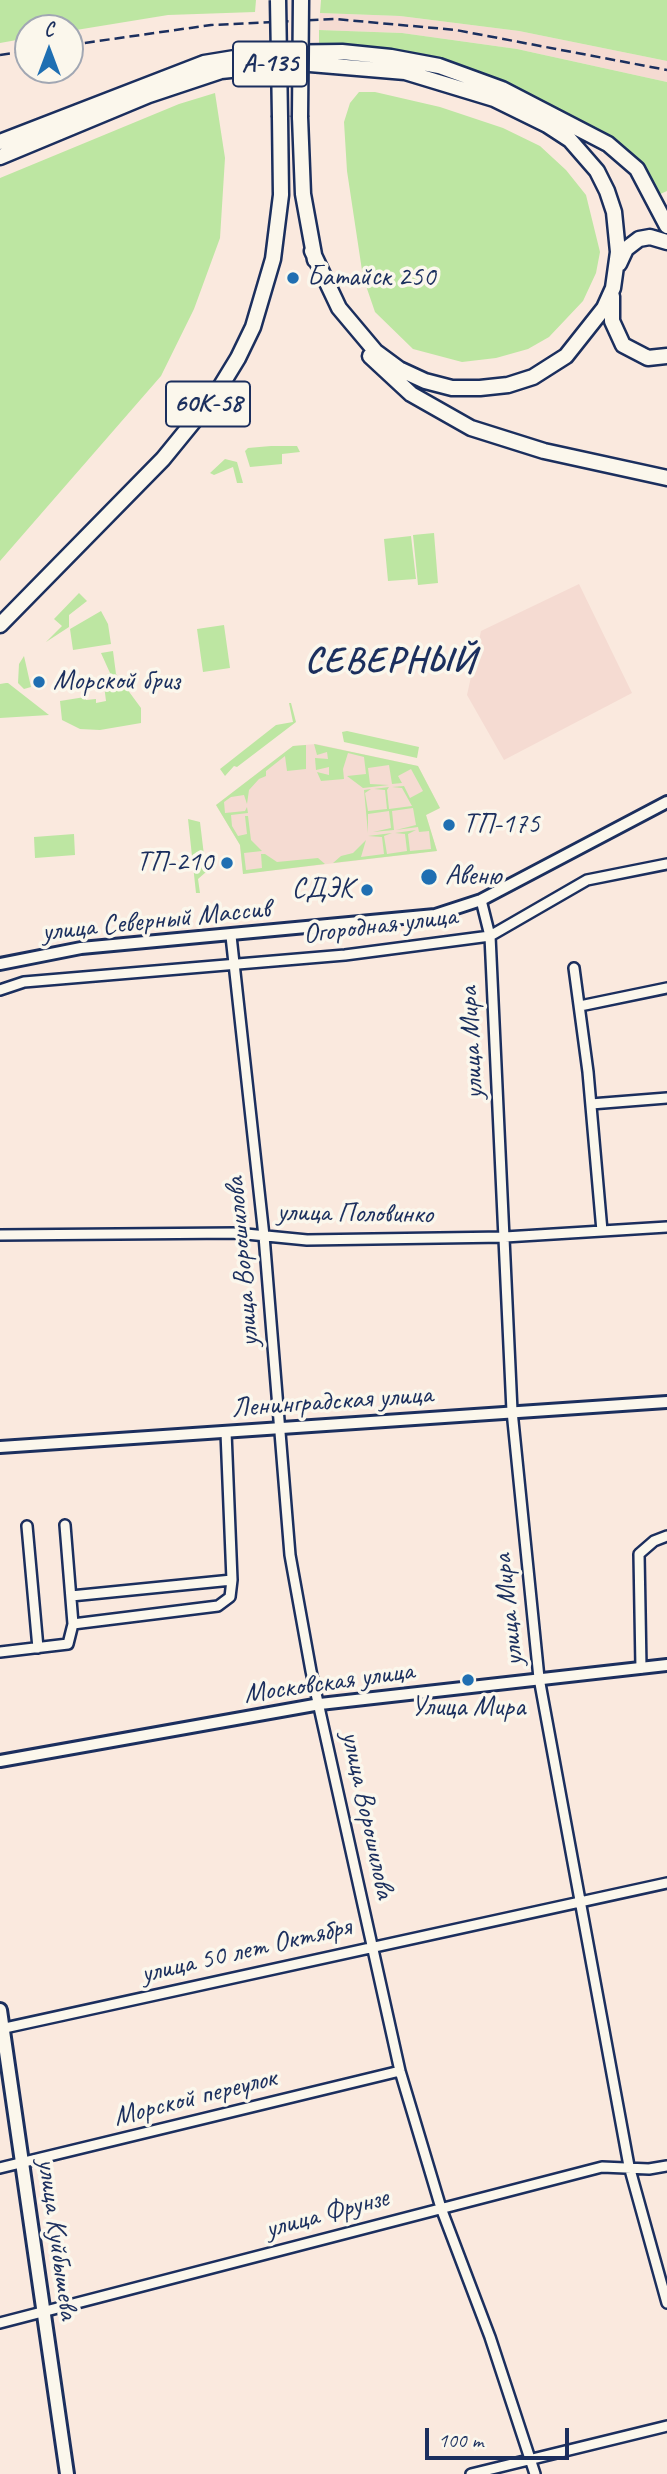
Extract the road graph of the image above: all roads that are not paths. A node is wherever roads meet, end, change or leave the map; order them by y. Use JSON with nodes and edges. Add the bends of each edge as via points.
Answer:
{"nodes":[{"id":1,"x":278,"y":0,"type":"edge"},
{"id":2,"x":301,"y":0,"type":"edge"},
{"id":3,"x":0,"y":142,"type":"edge"},
{"id":4,"x":0,"y":157,"type":"edge"},
{"id":5,"x":667,"y":226,"type":"edge"},
{"id":6,"x":667,"y":242,"type":"edge"},
{"id":7,"x":312,"y":251,"type":"junction"},
{"id":8,"x":617,"y":271,"type":"junction"},
{"id":9,"x":612,"y":288,"type":"junction"},
{"id":10,"x":667,"y":356,"type":"edge"},
{"id":11,"x":667,"y":478,"type":"edge"},
{"id":12,"x":0,"y":625,"type":"edge"},
{"id":13,"x":667,"y":802,"type":"edge"},
{"id":14,"x":667,"y":864,"type":"edge"},
{"id":15,"x":481,"y":900,"type":"junction"},
{"id":16,"x":231,"y":936,"type":"junction"},
{"id":17,"x":490,"y":936,"type":"junction"},
{"id":18,"x":235,"y":963,"type":"junction"},
{"id":19,"x":0,"y":964,"type":"edge"},
{"id":20,"x":574,"y":968,"type":"dead end"},
{"id":21,"x":667,"y":988,"type":"edge"},
{"id":22,"x":0,"y":990,"type":"edge"},
{"id":23,"x":580,"y":1006,"type":"junction"},
{"id":24,"x":667,"y":1098,"type":"edge"},
{"id":25,"x":591,"y":1104,"type":"junction"},
{"id":26,"x":667,"y":1227,"type":"edge"},
{"id":27,"x":602,"y":1231,"type":"junction"},
{"id":28,"x":0,"y":1235,"type":"edge"},
{"id":29,"x":264,"y":1236,"type":"junction"},
{"id":30,"x":505,"y":1237,"type":"junction"},
{"id":31,"x":667,"y":1402,"type":"edge"},
{"id":32,"x":512,"y":1411,"type":"junction"},
{"id":33,"x":281,"y":1428,"type":"junction"},
{"id":34,"x":226,"y":1432,"type":"junction"},
{"id":35,"x":0,"y":1447,"type":"edge"},
{"id":36,"x":65,"y":1525,"type":"dead end"},
{"id":37,"x":27,"y":1526,"type":"dead end"},
{"id":38,"x":667,"y":1536,"type":"edge"},
{"id":39,"x":232,"y":1580,"type":"junction"},
{"id":40,"x":71,"y":1597,"type":"junction"},
{"id":41,"x":73,"y":1624,"type":"junction"},
{"id":42,"x":38,"y":1648,"type":"junction"},
{"id":43,"x":0,"y":1652,"type":"edge"},
{"id":44,"x":667,"y":1665,"type":"edge"},
{"id":45,"x":641,"y":1668,"type":"junction"},
{"id":46,"x":539,"y":1678,"type":"junction"},
{"id":47,"x":320,"y":1704,"type":"junction"},
{"id":48,"x":0,"y":1761,"type":"edge"},
{"id":49,"x":667,"y":1883,"type":"edge"},
{"id":50,"x":579,"y":1901,"type":"junction"},
{"id":51,"x":372,"y":1947,"type":"junction"},
{"id":52,"x":0,"y":2010,"type":"edge"},
{"id":53,"x":1,"y":2029,"type":"edge"},
{"id":54,"x":400,"y":2071,"type":"junction"},
{"id":55,"x":22,"y":2164,"type":"junction"},
{"id":56,"x":629,"y":2166,"type":"junction"},
{"id":57,"x":667,"y":2166,"type":"edge"},
{"id":58,"x":0,"y":2168,"type":"edge"},
{"id":59,"x":441,"y":2208,"type":"junction"},
{"id":60,"x":667,"y":2303,"type":"edge"},
{"id":61,"x":42,"y":2312,"type":"junction"},
{"id":62,"x":0,"y":2323,"type":"edge"},
{"id":63,"x":667,"y":2426,"type":"edge"},
{"id":64,"x":531,"y":2459,"type":"junction"},
{"id":65,"x":67,"y":2474,"type":"edge"},
{"id":66,"x":471,"y":2474,"type":"edge"},
{"id":67,"x":535,"y":2474,"type":"edge"}],
"edges":[{"from":1,"to":12,"type":"highway","number":"60К-58","bridge":true,"via":[[281,195],[273,259],[253,327],[216,394],[163,459]]},
{"from":2,"to":7,"type":"highway","bridge":true,"via":[[303,194]]},
{"from":3,"to":5,"type":"highway","via":[[204,63],[291,52],[391,57],[439,66],[502,89],[608,144],[637,169]]},
{"from":4,"to":8,"type":"highway","number":"А-135","via":[[221,71],[333,64],[405,72],[466,89],[547,125],[584,155],[607,191],[617,232]]},
{"from":6,"to":8,"type":"highway","via":[[650,237],[632,244]]},
{"from":7,"to":9,"type":"highway","via":[[339,308],[376,352],[398,369],[452,388],[508,385],[556,364],[592,327]]},
{"from":7,"to":11,"type":"highway","via":[[323,284],[358,343],[411,394],[440,413],[505,442]]},
{"from":8,"to":9,"type":"highway"},
{"from":9,"to":10,"type":"highway","via":[[612,321],[623,345],[648,358]]},
{"from":13,"to":15,"type":"street","name":"улица Северный Массив"},
{"from":14,"to":17,"type":"street","name":"Огородная улица","via":[[587,880]]},
{"from":15,"to":16,"type":"street","name":"улица Северный Массив","via":[[435,915]]},
{"from":15,"to":17,"type":"street","name":"улица Мира"},
{"from":16,"to":18,"type":"street","name":"улица Ворошилова"},
{"from":16,"to":19,"type":"street","name":"улица Северный Массив","via":[[47,952]]},
{"from":17,"to":18,"type":"street","name":"Огородная улица"},
{"from":17,"to":30,"type":"street","name":"улица Мира"},
{"from":18,"to":22,"type":"street","name":"Огородная улица","via":[[24,982]]},
{"from":18,"to":29,"type":"street","name":"улица Ворошилова"},
{"from":20,"to":23,"type":"street"},
{"from":21,"to":23,"type":"street"},
{"from":23,"to":25,"type":"street"},
{"from":24,"to":25,"type":"street"},
{"from":25,"to":27,"type":"street"},
{"from":26,"to":27,"type":"street","name":"улица Половинко"},
{"from":27,"to":30,"type":"street","name":"улица Половинко"},
{"from":28,"to":29,"type":"street","name":"улица Половинко"},
{"from":29,"to":30,"type":"street","name":"улица Половинко","via":[[307,1240]]},
{"from":29,"to":33,"type":"street","name":"улица Ворошилова"},
{"from":30,"to":32,"type":"street","name":"улица Мира"},
{"from":31,"to":32,"type":"street","name":"Ленинградская улица"},
{"from":32,"to":33,"type":"street","name":"Ленинградская улица"},
{"from":32,"to":46,"type":"street","name":"улица Мира"},
{"from":33,"to":34,"type":"street","name":"Ленинградская улица"},
{"from":33,"to":47,"type":"street","name":"улица Ворошилова","via":[[290,1555]]},
{"from":34,"to":35,"type":"street","name":"Ленинградская улица"},
{"from":34,"to":39,"type":"street"},
{"from":36,"to":40,"type":"street"},
{"from":37,"to":42,"type":"street"},
{"from":38,"to":45,"type":"street","via":[[639,1555]]},
{"from":39,"to":40,"type":"street"},
{"from":39,"to":41,"type":"street","via":[[230,1597],[218,1606]]},
{"from":40,"to":41,"type":"street"},
{"from":41,"to":42,"type":"street","via":[[68,1644]]},
{"from":42,"to":43,"type":"street"},
{"from":44,"to":45,"type":"street","name":"Московская улица"},
{"from":45,"to":46,"type":"street","name":"Московская улица"},
{"from":46,"to":47,"type":"street","name":"Московская улица"},
{"from":46,"to":50,"type":"street","name":"улица Мира"},
{"from":47,"to":48,"type":"street","name":"Московская улица"},
{"from":47,"to":51,"type":"street","name":"улица Ворошилова"},
{"from":49,"to":50,"type":"street","name":"улица 50 лет Октября"},
{"from":50,"to":51,"type":"street","name":"улица 50 лет Октября"},
{"from":50,"to":56,"type":"street","name":"улица Мира"},
{"from":51,"to":53,"type":"street","name":"улица 50 лет Октября"},
{"from":51,"to":54,"type":"street","name":"улица Ворошилова"},
{"from":52,"to":53,"type":"main road","name":"улица Куйбышева"},
{"from":53,"to":55,"type":"main road","name":"улица Куйбышева"},
{"from":54,"to":55,"type":"street","name":"Морской переулок"},
{"from":54,"to":59,"type":"street","name":"улица Ворошилова"},
{"from":55,"to":58,"type":"street","name":"Морской переулок"},
{"from":55,"to":61,"type":"main road","name":"улица Куйбышева"},
{"from":56,"to":57,"type":"street","name":"улица Фрунзе"},
{"from":56,"to":59,"type":"street","name":"улица Фрунзе","via":[[602,2167]]},
{"from":56,"to":60,"type":"street","name":"улица Мира"},
{"from":59,"to":61,"type":"street","name":"улица Фрунзе"},
{"from":59,"to":64,"type":"street","name":"улица Ворошилова"},
{"from":61,"to":62,"type":"street","name":"улица Фрунзе"},
{"from":61,"to":65,"type":"main road","name":"улица Куйбышева"},
{"from":63,"to":64,"type":"street"},
{"from":64,"to":66,"type":"street"},
{"from":64,"to":67,"type":"street","name":"улица Ворошилова"}]}
